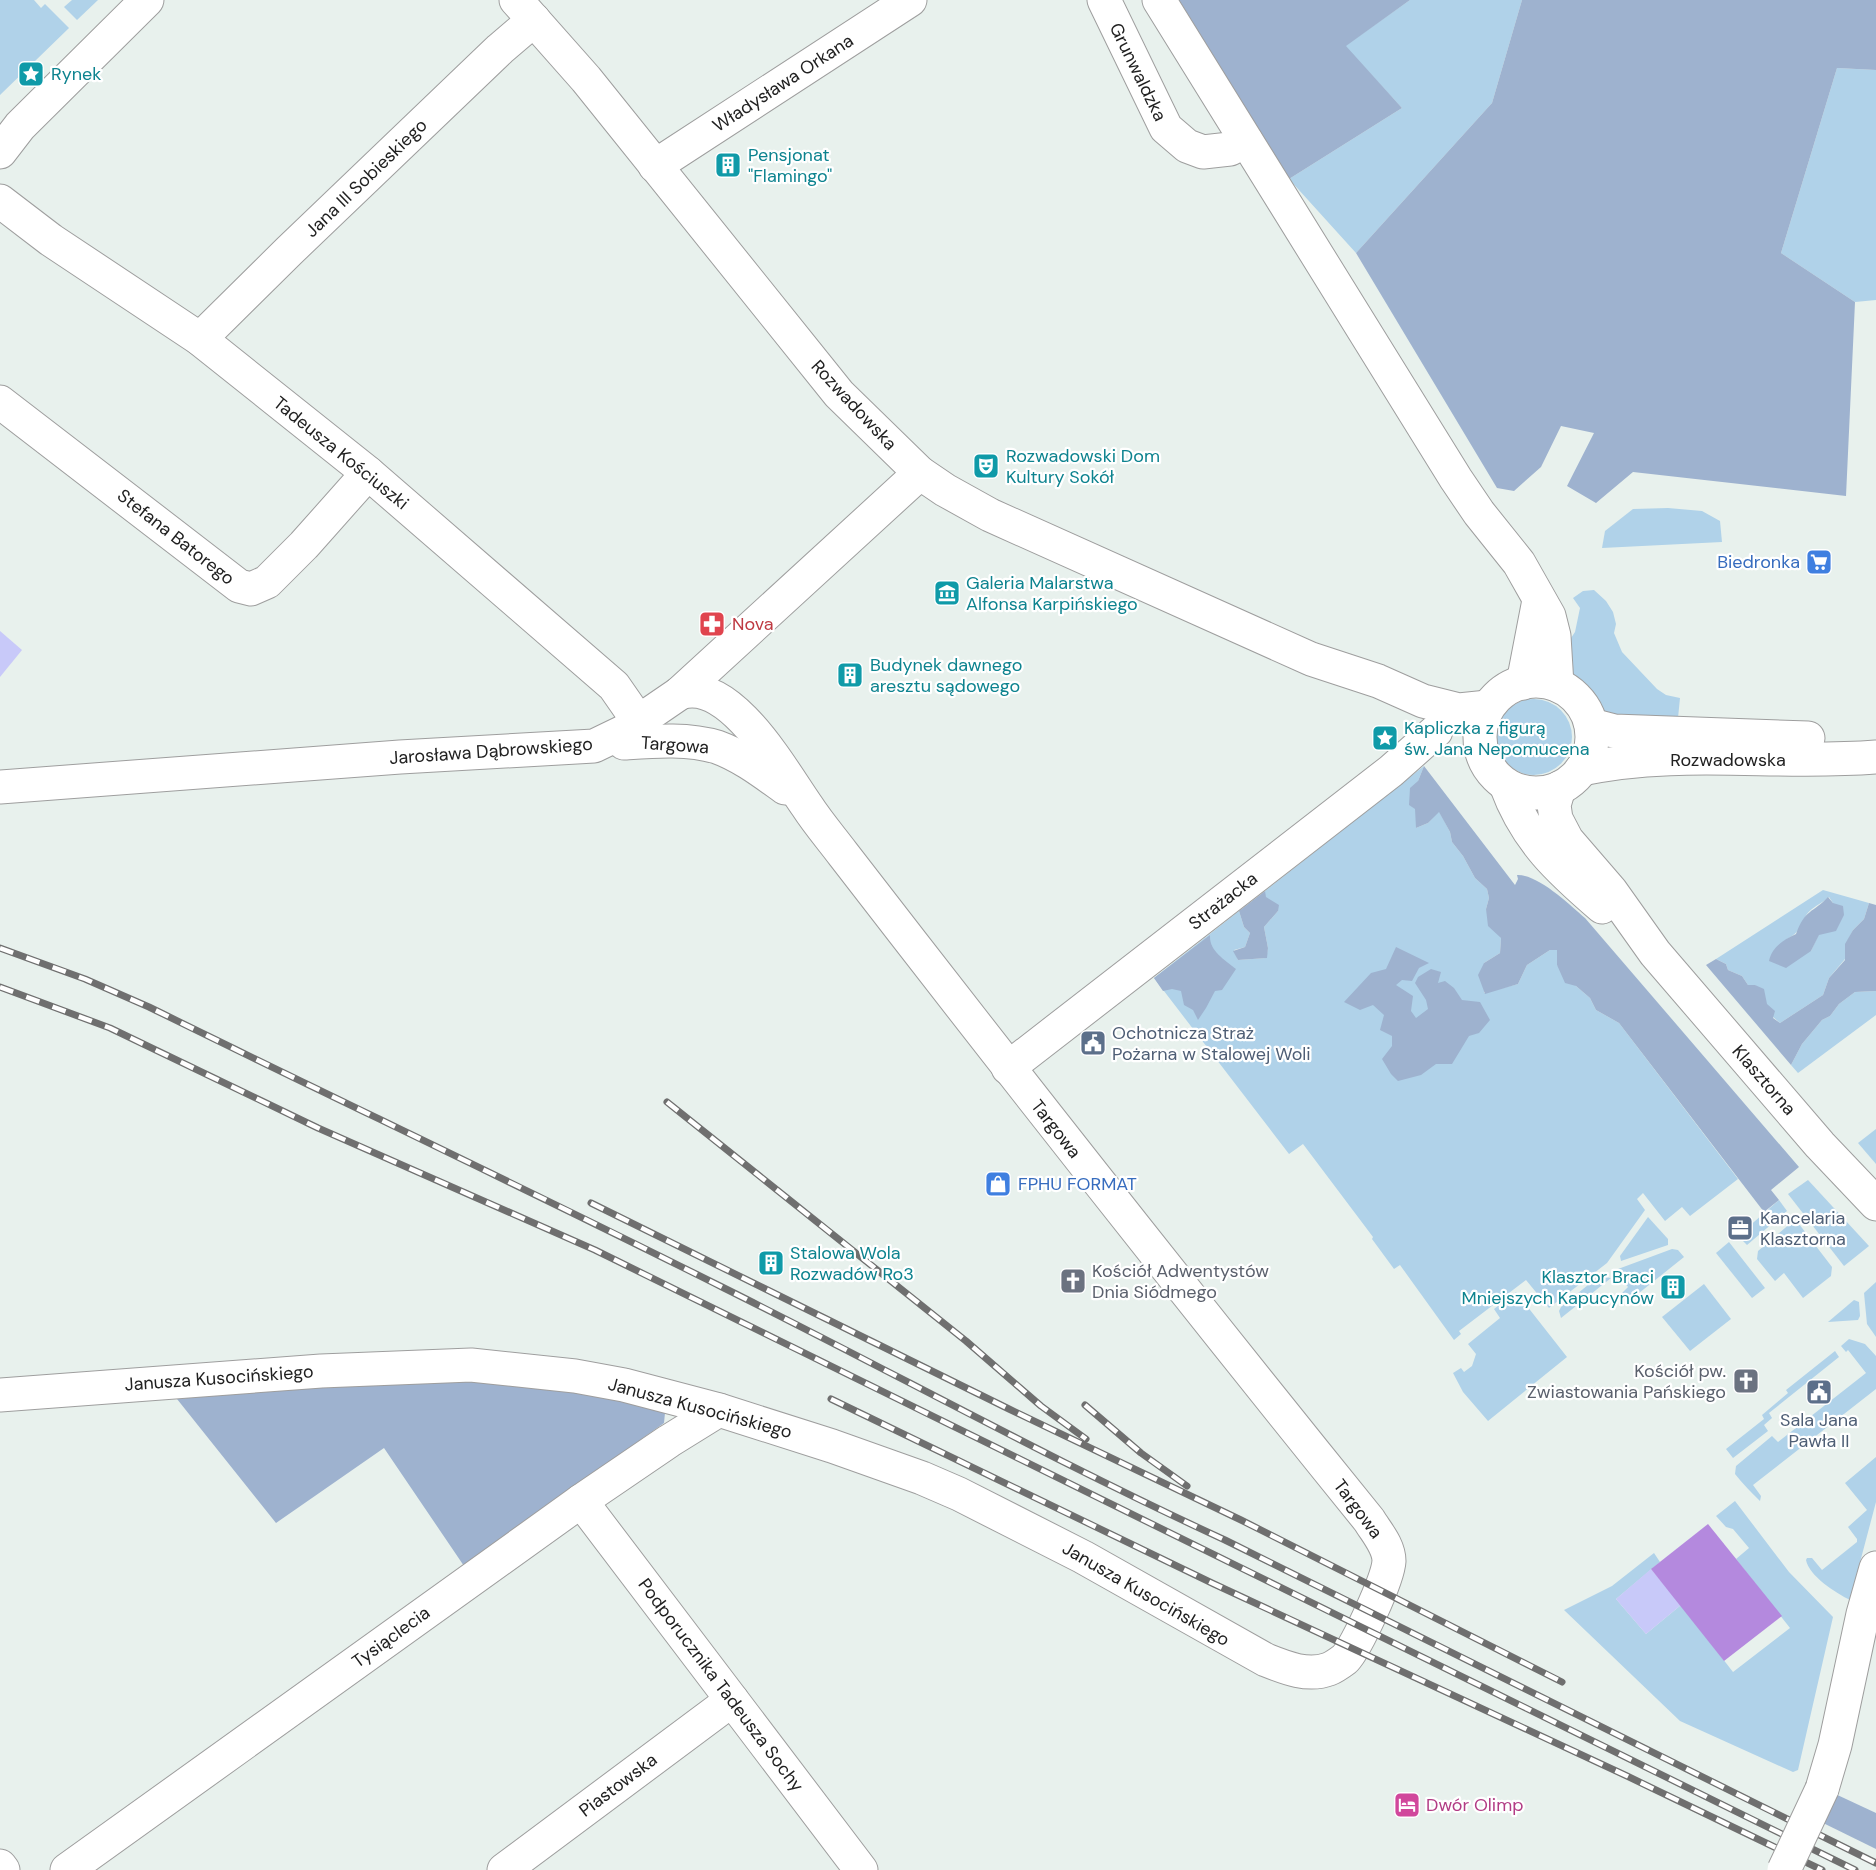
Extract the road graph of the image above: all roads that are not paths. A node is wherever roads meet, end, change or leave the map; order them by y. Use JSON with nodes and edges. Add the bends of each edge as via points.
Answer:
{"nodes":[{"id":1,"x":147,"y":0,"type":"edge"},
{"id":2,"x":910,"y":0,"type":"edge"},
{"id":3,"x":1104,"y":0,"type":"edge"},
{"id":4,"x":1159,"y":0,"type":"edge"},
{"id":5,"x":525,"y":10,"type":"edge"},
{"id":6,"x":1246,"y":141,"type":"junction"},
{"id":7,"x":0,"y":152,"type":"edge"},
{"id":8,"x":655,"y":166,"type":"junction"},
{"id":9,"x":0,"y":201,"type":"edge"},
{"id":10,"x":200,"y":339,"type":"junction"},
{"id":11,"x":0,"y":402,"type":"edge"},
{"id":12,"x":368,"y":473,"type":"junction"},
{"id":13,"x":920,"y":473,"type":"junction"},
{"id":14,"x":1539,"y":600,"type":"junction"},
{"id":15,"x":1311,"y":659,"type":"junction"},
{"id":16,"x":1523,"y":683,"type":"junction"},
{"id":17,"x":1557,"y":685,"type":"junction"},
{"id":18,"x":692,"y":686,"type":"junction"},
{"id":19,"x":1488,"y":708,"type":"junction"},
{"id":20,"x":1591,"y":725,"type":"junction"},
{"id":21,"x":1436,"y":731,"type":"junction"},
{"id":22,"x":642,"y":732,"type":"junction"},
{"id":23,"x":1876,"y":743,"type":"edge"},
{"id":24,"x":594,"y":746,"type":"joint"},
{"id":25,"x":731,"y":753,"type":"junction"},
{"id":26,"x":1876,"y":757,"type":"edge"},
{"id":27,"x":1485,"y":761,"type":"junction"},
{"id":28,"x":1571,"y":779,"type":"junction"},
{"id":29,"x":1506,"y":786,"type":"junction"},
{"id":30,"x":0,"y":787,"type":"edge"},
{"id":31,"x":809,"y":809,"type":"junction"},
{"id":32,"x":1655,"y":953,"type":"junction"},
{"id":33,"x":1008,"y":1068,"type":"junction"},
{"id":34,"x":1876,"y":1204,"type":"edge"},
{"id":35,"x":0,"y":1395,"type":"edge"},
{"id":36,"x":719,"y":1410,"type":"junction"},
{"id":37,"x":581,"y":1501,"type":"junction"},
{"id":38,"x":1876,"y":1568,"type":"edge"},
{"id":39,"x":1344,"y":1660,"type":"joint"},
{"id":40,"x":732,"y":1700,"type":"junction"},
{"id":41,"x":0,"y":1866,"type":"edge"},
{"id":42,"x":3,"y":1870,"type":"edge"},
{"id":43,"x":67,"y":1870,"type":"edge"},
{"id":44,"x":504,"y":1870,"type":"edge"},
{"id":45,"x":861,"y":1870,"type":"edge"},
{"id":46,"x":1784,"y":1870,"type":"edge"}],
"edges":[{"from":1,"to":7,"type":"street","via":[[20,126]]},
{"from":2,"to":8,"type":"street","name":"Władysława Orkana"},
{"from":3,"to":6,"type":"street","name":"Grunwaldzka","via":[[1166,128],[1187,146],[1203,152],[1230,149]]},
{"from":4,"to":6,"type":"street"},
{"from":5,"to":8,"type":"street","name":"Rozwadowska"},
{"from":5,"to":10,"type":"street","name":"Jana III Sobieskiego","via":[[500,49]]},
{"from":6,"to":14,"type":"street","via":[[1456,479],[1519,562]]},
{"from":8,"to":13,"type":"street","name":"Rozwadowska","via":[[839,394]]},
{"from":9,"to":10,"type":"street","name":"Tadeusza Kościuszki","via":[[51,240]]},
{"from":10,"to":12,"type":"street","name":"Tadeusza Kościuszki"},
{"from":11,"to":12,"type":"street","name":"Stefana Batorego","via":[[239,586],[251,589],[267,582]]},
{"from":12,"to":22,"type":"street","name":"Tadeusza Kościuszki","via":[[614,686]]},
{"from":13,"to":15,"type":"street","name":"Rozwadowska","via":[[990,514]]},
{"from":13,"to":18,"type":"street"},
{"from":14,"to":16,"type":"street"},
{"from":14,"to":17,"type":"street","via":[[1549,616],[1554,636]]},
{"from":15,"to":19,"type":"street","name":"Rozwadowska","via":[[1424,701],[1459,710]]},
{"from":15,"to":21,"type":"street","name":"Rozwadowska","via":[[1371,698]]},
{"from":16,"to":17,"type":"street"},
{"from":16,"to":19,"type":"street","via":[[1503,692]]},
{"from":17,"to":20,"type":"street","via":[[1584,708]]},
{"from":18,"to":22,"type":"street"},
{"from":18,"to":25,"type":"street","via":[[694,708],[704,728]]},
{"from":18,"to":31,"type":"street","name":"Targowa","via":[[721,700],[743,720]]},
{"from":19,"to":27,"type":"street","via":[[1481,724],[1480,743]]},
{"from":20,"to":23,"type":"street","name":"Rozwadowska","via":[[1614,731]]},
{"from":20,"to":28,"type":"street","via":[[1589,756]]},
{"from":21,"to":27,"type":"street","name":"Rozwadowska"},
{"from":21,"to":33,"type":"street","name":"Strażacka","via":[[1391,771]]},
{"from":22,"to":24,"type":"street","name":"Targowa"},
{"from":22,"to":25,"type":"street","name":"Targowa"},
{"from":24,"to":30,"type":"street","name":"Jarosława Dąbrowskiego"},
{"from":25,"to":31,"type":"street","name":"Targowa"},
{"from":26,"to":28,"type":"street","name":"Rozwadowska","via":[[1638,760]]},
{"from":27,"to":29,"type":"street"},
{"from":28,"to":29,"type":"street","via":[[1542,793]]},
{"from":28,"to":32,"type":"street","name":"Klasztorna","via":[[1554,805],[1560,830],[1611,891]]},
{"from":29,"to":32,"type":"street","name":"Klasztorna","via":[[1528,833],[1547,855]]},
{"from":31,"to":33,"type":"street","name":"Targowa"},
{"from":32,"to":34,"type":"street","name":"Klasztorna"},
{"from":33,"to":39,"type":"street","name":"Targowa","via":[[1386,1546],[1387,1572]]},
{"from":35,"to":36,"type":"street","name":"Janusza Kusocińskiego","via":[[321,1371],[471,1365],[614,1383]]},
{"from":36,"to":37,"type":"street","name":"Tysiąclecia"},
{"from":36,"to":39,"type":"street","name":"Janusza Kusocińskiego","via":[[832,1446],[959,1494],[1290,1670],[1330,1669]]},
{"from":37,"to":40,"type":"street","name":"Podporucznika Tadeusza Sochy"},
{"from":37,"to":43,"type":"street","name":"Tysiąclecia"},
{"from":38,"to":46,"type":"street","bridge":true,"via":[[1822,1789]]},
{"from":40,"to":44,"type":"street","name":"Piastowska"},
{"from":40,"to":45,"type":"street","name":"Podporucznika Tadeusza Sochy"},
{"from":41,"to":42,"type":"street"}]}
